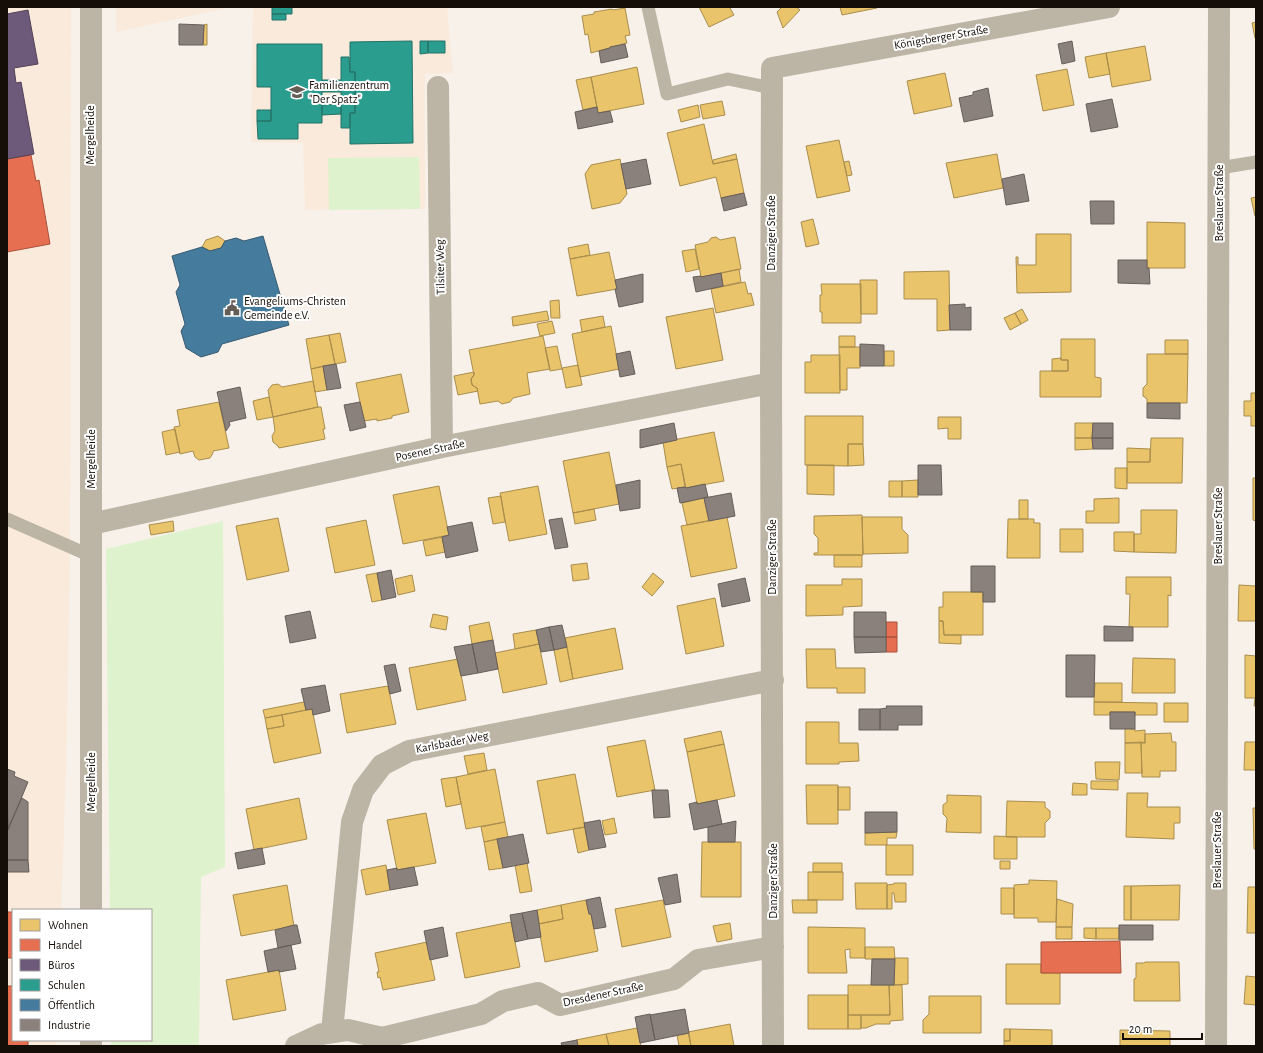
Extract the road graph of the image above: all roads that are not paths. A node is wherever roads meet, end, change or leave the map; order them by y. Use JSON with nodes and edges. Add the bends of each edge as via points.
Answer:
{"nodes":[{"id":1,"x":90,"y":7,"type":"edge"},
{"id":2,"x":648,"y":7,"type":"edge"},
{"id":3,"x":1109,"y":7,"type":"edge"},
{"id":4,"x":1219,"y":7,"type":"edge"},
{"id":5,"x":772,"y":78,"type":"junction"},
{"id":6,"x":438,"y":87,"type":"dead end"},
{"id":7,"x":1256,"y":162,"type":"edge"},
{"id":8,"x":1219,"y":168,"type":"junction"},
{"id":9,"x":770,"y":383,"type":"junction"},
{"id":10,"x":442,"y":448,"type":"junction"},
{"id":11,"x":7,"y":519,"type":"edge"},
{"id":12,"x":91,"y":524,"type":"junction"},
{"id":13,"x":91,"y":556,"type":"junction"},
{"id":14,"x":773,"y":680,"type":"junction"},
{"id":15,"x":91,"y":909,"type":"edge"},
{"id":16,"x":772,"y":947,"type":"junction"},
{"id":17,"x":332,"y":1032,"type":"junction"},
{"id":18,"x":296,"y":1046,"type":"edge"},
{"id":19,"x":773,"y":1046,"type":"edge"},
{"id":20,"x":1216,"y":1046,"type":"edge"}],
"edges":[{"from":1,"to":12,"type":"street","name":"Mergelheide"},
{"from":2,"to":5,"type":"lane","via":[[666,94],[728,79]]},
{"from":3,"to":5,"type":"street","name":"Königsberger Straße"},
{"from":4,"to":8,"type":"street","name":"Breslauer Straße"},
{"from":5,"to":9,"type":"street","name":"Danziger Straße"},
{"from":6,"to":10,"type":"street","name":"Tilsiter Weg"},
{"from":7,"to":8,"type":"lane"},
{"from":8,"to":20,"type":"street","name":"Breslauer Straße"},
{"from":9,"to":10,"type":"street","name":"Posener Straße"},
{"from":9,"to":14,"type":"street","name":"Danziger Straße"},
{"from":10,"to":12,"type":"street","name":"Posener Straße"},
{"from":11,"to":13,"type":"lane"},
{"from":12,"to":13,"type":"street","name":"Mergelheide"},
{"from":13,"to":15,"type":"street","name":"Mergelheide"},
{"from":14,"to":16,"type":"street","name":"Danziger Straße"},
{"from":14,"to":17,"type":"street","name":"Karlsbader Weg","via":[[409,751],[382,765],[363,790],[352,822]]},
{"from":16,"to":17,"type":"street","name":"Dresdener Straße","via":[[698,960],[674,979],[560,1005],[538,993],[503,1001],[481,1014],[382,1038],[348,1030]]},
{"from":16,"to":19,"type":"street","name":"Danziger Straße"},
{"from":17,"to":18,"type":"street","name":"Dresdener Straße"}]}
